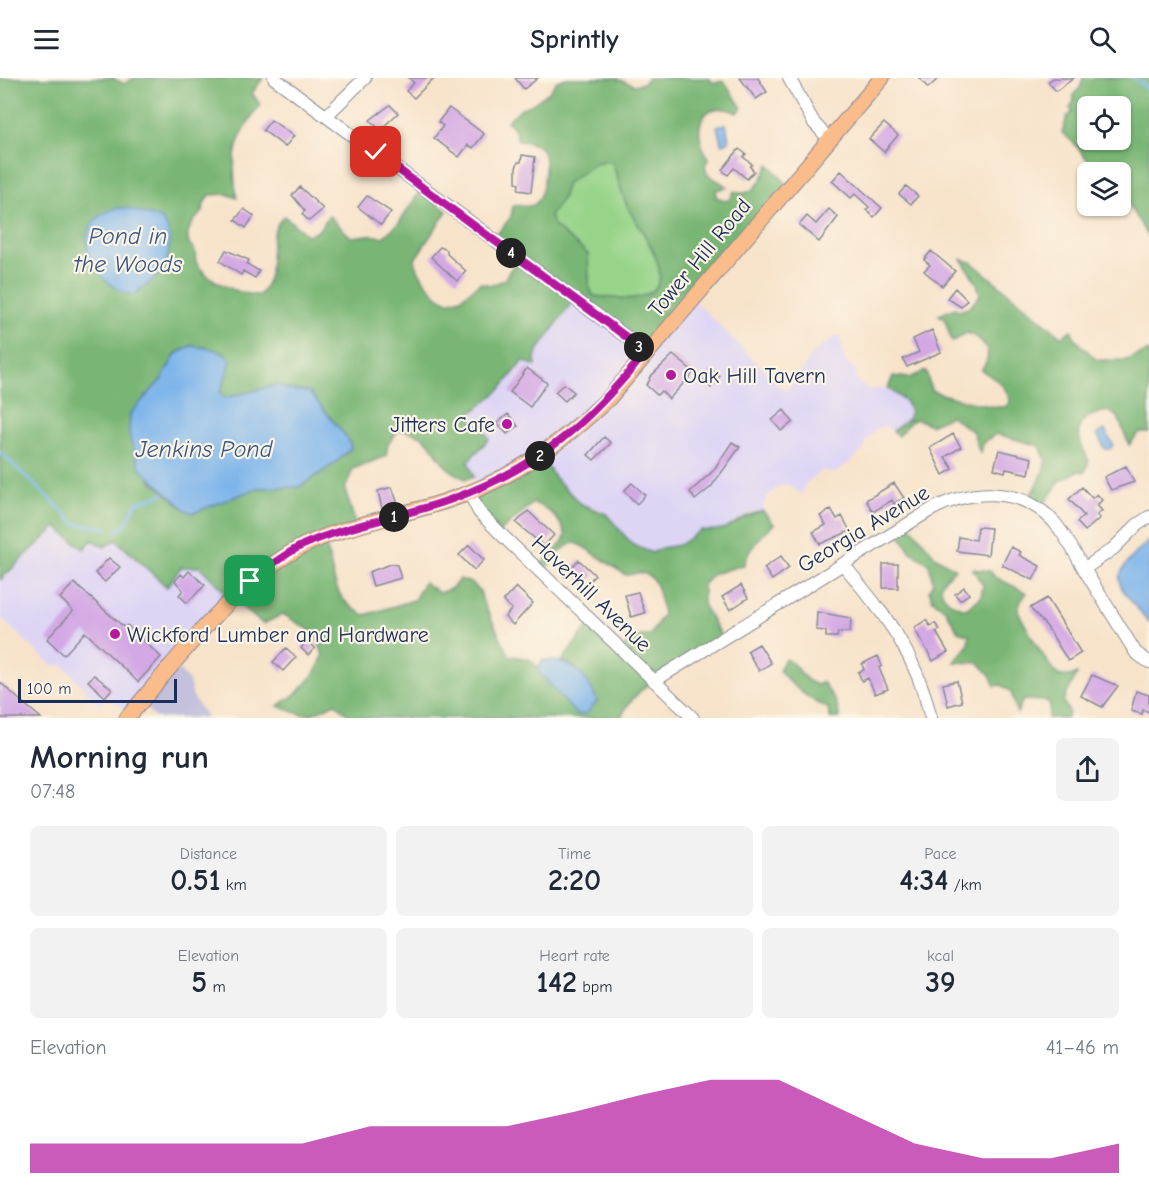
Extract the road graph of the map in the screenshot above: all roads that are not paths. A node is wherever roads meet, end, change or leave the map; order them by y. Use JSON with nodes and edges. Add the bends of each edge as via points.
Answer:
{"nodes":[{"id":1,"x":274,"y":78,"type":"edge"},
{"id":2,"x":364,"y":78,"type":"edge"},
{"id":3,"x":789,"y":78,"type":"edge"},
{"id":4,"x":882,"y":78,"type":"edge"},
{"id":5,"x":326,"y":116,"type":"junction"},
{"id":6,"x":829,"y":139,"type":"junction"},
{"id":7,"x":646,"y":352,"type":"junction"},
{"id":8,"x":469,"y":492,"type":"junction"},
{"id":9,"x":1149,"y":517,"type":"edge"},
{"id":10,"x":843,"y":564,"type":"junction"},
{"id":11,"x":1084,"y":569,"type":"junction"},
{"id":12,"x":1149,"y":662,"type":"edge"},
{"id":13,"x":654,"y":681,"type":"junction"},
{"id":14,"x":127,"y":718,"type":"edge"},
{"id":15,"x":693,"y":718,"type":"edge"},
{"id":16,"x":931,"y":718,"type":"edge"}],
"edges":[{"from":1,"to":5,"type":"street"},
{"from":2,"to":5,"type":"street"},
{"from":3,"to":6,"type":"street","via":[[814,123]]},
{"from":4,"to":6,"type":"main road","name":"Tower Hill Road"},
{"from":5,"to":7,"type":"street"},
{"from":6,"to":7,"type":"main road","name":"Tower Hill Road"},
{"from":7,"to":8,"type":"main road","name":"Tower Hill Road","via":[[609,398],[567,437],[505,478]]},
{"from":8,"to":13,"type":"street","name":"Haverhill Avenue","via":[[479,512]]},
{"from":8,"to":14,"type":"main road","name":"Tower Hill Road","via":[[304,545],[276,561],[250,581]]},
{"from":9,"to":11,"type":"street","via":[[1114,549]]},
{"from":10,"to":11,"type":"street","name":"Georgia Avenue","via":[[939,505],[964,496],[991,493],[1018,499],[1051,519]]},
{"from":10,"to":13,"type":"street","name":"Georgia Avenue"},
{"from":10,"to":16,"type":"street","via":[[910,654]]},
{"from":11,"to":12,"type":"street","name":"Georgia Avenue","via":[[1136,652]]},
{"from":13,"to":15,"type":"street","name":"Haverhill Avenue"}]}
